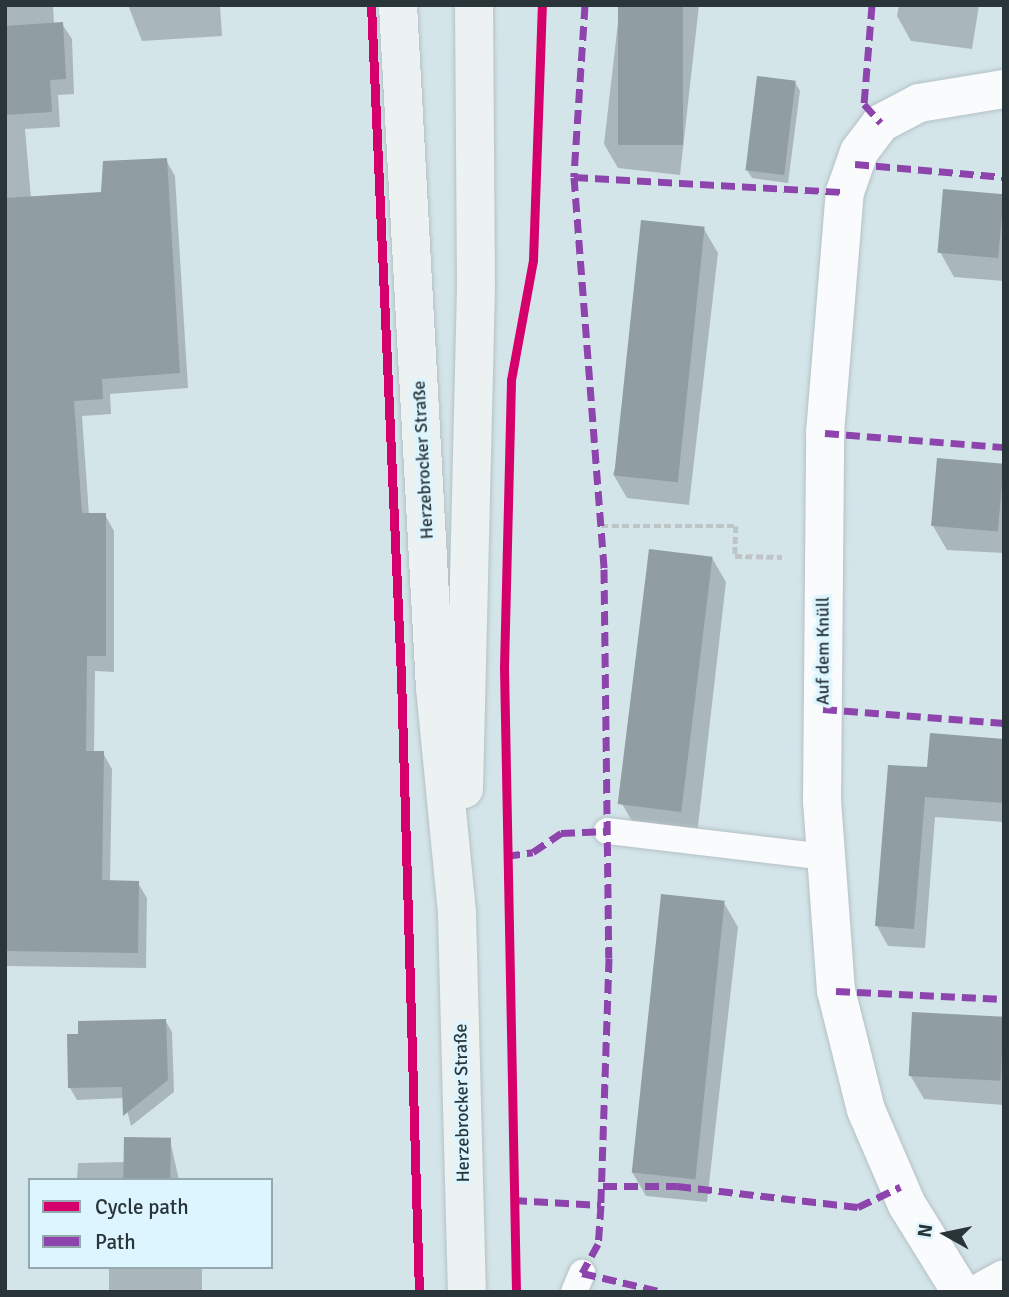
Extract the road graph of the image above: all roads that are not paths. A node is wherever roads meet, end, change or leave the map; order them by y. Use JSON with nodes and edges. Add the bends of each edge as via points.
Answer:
{"nodes":[{"id":1,"x":398,"y":5,"type":"edge"},
{"id":2,"x":474,"y":5,"type":"edge"},
{"id":3,"x":1004,"y":89,"type":"edge"},
{"id":4,"x":607,"y":831,"type":"dead end"},
{"id":5,"x":827,"y":857,"type":"junction"},
{"id":6,"x":457,"y":914,"type":"junction"},
{"id":7,"x":1004,"y":1279,"type":"edge"},
{"id":8,"x":467,"y":1292,"type":"edge"},
{"id":9,"x":961,"y":1292,"type":"edge"},
{"id":10,"x":981,"y":1292,"type":"edge"}],
"edges":[{"from":1,"to":6,"type":"main road","name":"Herzebrocker Straße","via":[[435,688]]},
{"from":2,"to":6,"type":"main road","name":"Herzebrocker Straße","via":[[471,674]]},
{"from":3,"to":5,"type":"street","name":"Auf dem Knüll","via":[[919,103],[881,123],[859,152],[845,192],[830,340],[824,557]]},
{"from":4,"to":5,"type":"lane"},
{"from":5,"to":9,"type":"street","name":"Auf dem Knüll","via":[[836,991],[866,1110],[907,1205]]},
{"from":6,"to":8,"type":"main road","name":"Herzebrocker Straße"},
{"from":7,"to":10,"type":"street"}]}
